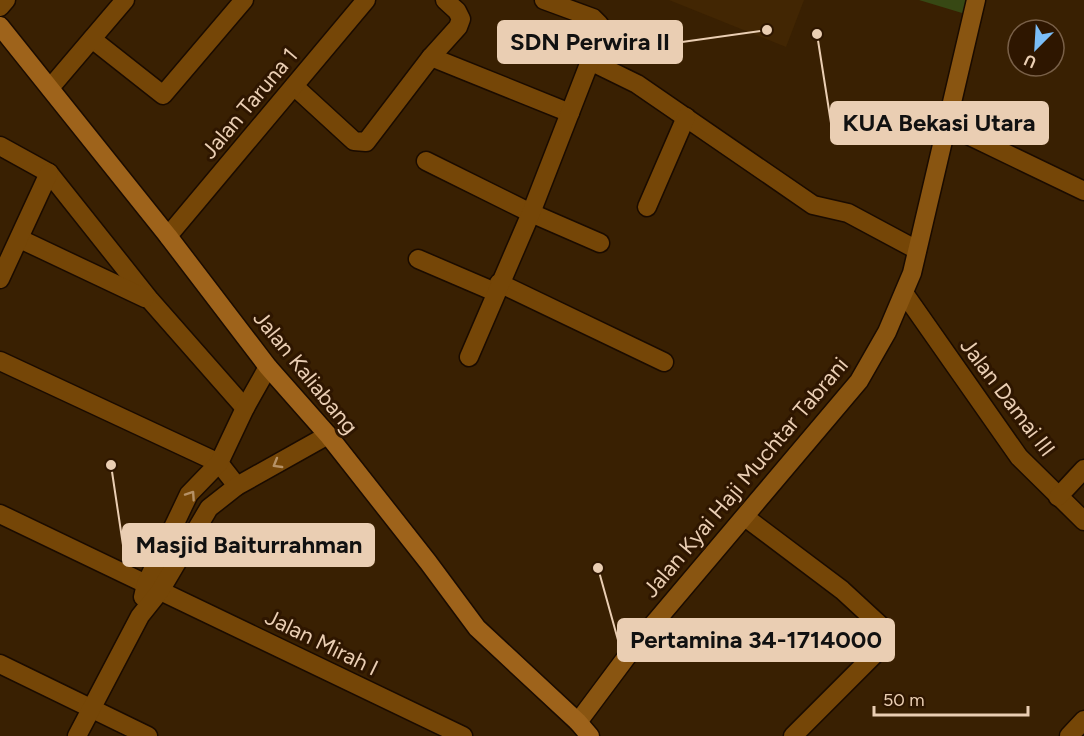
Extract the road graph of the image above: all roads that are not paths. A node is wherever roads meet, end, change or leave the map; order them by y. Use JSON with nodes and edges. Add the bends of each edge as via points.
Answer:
{"nodes":[{"id":1,"x":6,"y":0,"type":"edge"},
{"id":2,"x":125,"y":0,"type":"edge"},
{"id":3,"x":244,"y":0,"type":"edge"},
{"id":4,"x":366,"y":0,"type":"edge"},
{"id":5,"x":445,"y":0,"type":"edge"},
{"id":6,"x":544,"y":0,"type":"edge"},
{"id":7,"x":976,"y":0,"type":"edge"},
{"id":8,"x":0,"y":7,"type":"edge"},
{"id":9,"x":0,"y":26,"type":"edge"},
{"id":10,"x":92,"y":39,"type":"junction"},
{"id":11,"x":430,"y":57,"type":"junction"},
{"id":12,"x":590,"y":62,"type":"junction"},
{"id":13,"x":294,"y":86,"type":"junction"},
{"id":14,"x":50,"y":88,"type":"junction"},
{"id":15,"x":570,"y":113,"type":"junction"},
{"id":16,"x":686,"y":117,"type":"junction"},
{"id":17,"x":947,"y":125,"type":"junction"},
{"id":18,"x":0,"y":146,"type":"edge"},
{"id":19,"x":426,"y":161,"type":"dead end"},
{"id":20,"x":49,"y":173,"type":"junction"},
{"id":21,"x":1084,"y":191,"type":"edge"},
{"id":22,"x":647,"y":207,"type":"dead end"},
{"id":23,"x":531,"y":213,"type":"junction"},
{"id":24,"x":168,"y":236,"type":"junction"},
{"id":25,"x":20,"y":239,"type":"junction"},
{"id":26,"x":600,"y":243,"type":"dead end"},
{"id":27,"x":917,"y":250,"type":"junction"},
{"id":28,"x":418,"y":259,"type":"dead end"},
{"id":29,"x":0,"y":279,"type":"edge"},
{"id":30,"x":497,"y":288,"type":"junction"},
{"id":31,"x":904,"y":293,"type":"junction"},
{"id":32,"x":150,"y":300,"type":"junction"},
{"id":33,"x":469,"y":357,"type":"dead end"},
{"id":34,"x":0,"y":361,"type":"edge"},
{"id":35,"x":664,"y":362,"type":"dead end"},
{"id":36,"x":268,"y":367,"type":"junction"},
{"id":37,"x":245,"y":408,"type":"junction"},
{"id":38,"x":327,"y":435,"type":"junction"},
{"id":39,"x":219,"y":463,"type":"junction"},
{"id":40,"x":1084,"y":469,"type":"edge"},
{"id":41,"x":237,"y":486,"type":"junction"},
{"id":42,"x":1058,"y":497,"type":"junction"},
{"id":43,"x":0,"y":514,"type":"edge"},
{"id":44,"x":745,"y":517,"type":"junction"},
{"id":45,"x":1084,"y":521,"type":"edge"},
{"id":46,"x":153,"y":588,"type":"junction"},
{"id":47,"x":0,"y":664,"type":"edge"},
{"id":48,"x":91,"y":708,"type":"junction"},
{"id":49,"x":1084,"y":720,"type":"edge"},
{"id":50,"x":578,"y":722,"type":"junction"},
{"id":51,"x":77,"y":736,"type":"edge"},
{"id":52,"x":148,"y":736,"type":"edge"},
{"id":53,"x":463,"y":736,"type":"edge"},
{"id":54,"x":590,"y":736,"type":"edge"},
{"id":55,"x":793,"y":736,"type":"edge"},
{"id":56,"x":1069,"y":736,"type":"edge"}],
"edges":[{"from":1,"to":8,"type":"street"},
{"from":2,"to":10,"type":"street"},
{"from":3,"to":10,"type":"street","via":[[163,95]]},
{"from":4,"to":13,"type":"street","name":"Jalan Taruna 1"},
{"from":5,"to":11,"type":"street","via":[[461,19]]},
{"from":6,"to":12,"type":"street","via":[[592,18],[598,24],[601,33]]},
{"from":7,"to":17,"type":"street","name":"Jalan Kyai Haji Muchtar Tabrani"},
{"from":9,"to":14,"type":"main road","name":"Jalan Kaliabang"},
{"from":10,"to":14,"type":"street"},
{"from":11,"to":13,"type":"street","via":[[361,143],[354,141]]},
{"from":11,"to":15,"type":"street"},
{"from":12,"to":15,"type":"street"},
{"from":12,"to":16,"type":"street","via":[[637,84]]},
{"from":13,"to":24,"type":"street","name":"Jalan Taruna 1"},
{"from":14,"to":24,"type":"main road","name":"Jalan Kaliabang"},
{"from":15,"to":23,"type":"street"},
{"from":16,"to":22,"type":"street"},
{"from":16,"to":27,"type":"street","via":[[813,205],[848,213]]},
{"from":17,"to":21,"type":"street"},
{"from":17,"to":27,"type":"street","name":"Jalan Kyai Haji Muchtar Tabrani"},
{"from":18,"to":20,"type":"street"},
{"from":19,"to":23,"type":"street"},
{"from":20,"to":25,"type":"street"},
{"from":20,"to":32,"type":"street"},
{"from":23,"to":26,"type":"street"},
{"from":23,"to":30,"type":"street"},
{"from":24,"to":36,"type":"main road","name":"Jalan Kaliabang"},
{"from":25,"to":29,"type":"street"},
{"from":25,"to":32,"type":"street"},
{"from":27,"to":31,"type":"street","name":"Jalan Kyai Haji Muchtar Tabrani"},
{"from":28,"to":30,"type":"street"},
{"from":30,"to":33,"type":"street"},
{"from":30,"to":35,"type":"street"},
{"from":31,"to":42,"type":"street","name":"Jalan Damai III","via":[[1025,463]]},
{"from":31,"to":44,"type":"street","name":"Jalan Kyai Haji Muchtar Tabrani","via":[[859,381]]},
{"from":32,"to":37,"type":"street"},
{"from":34,"to":39,"type":"street"},
{"from":36,"to":37,"type":"street"},
{"from":36,"to":38,"type":"main road","name":"Jalan Kaliabang"},
{"from":37,"to":39,"type":"street"},
{"from":38,"to":41,"type":"street","one_way":true},
{"from":38,"to":50,"type":"main road","name":"Jalan Kaliabang","via":[[477,628]]},
{"from":39,"to":41,"type":"street"},
{"from":46,"to":39,"type":"street","one_way":true,"via":[[189,494]]},
{"from":40,"to":42,"type":"street"},
{"from":41,"to":46,"type":"street","via":[[209,508]]},
{"from":42,"to":45,"type":"street","name":"Jalan Damai III"},
{"from":43,"to":46,"type":"street","name":"Jalan Mirah I"},
{"from":44,"to":50,"type":"street","name":"Jalan Kyai Haji Muchtar Tabrani","via":[[634,647]]},
{"from":44,"to":55,"type":"street","via":[[842,590],[880,625],[882,632],[883,643],[873,656]]},
{"from":46,"to":48,"type":"street"},
{"from":46,"to":53,"type":"street","name":"Jalan Mirah I"},
{"from":47,"to":48,"type":"street"},
{"from":48,"to":51,"type":"street"},
{"from":48,"to":52,"type":"street"},
{"from":49,"to":56,"type":"street"},
{"from":50,"to":54,"type":"main road","name":"Jalan Kaliabang"}]}
